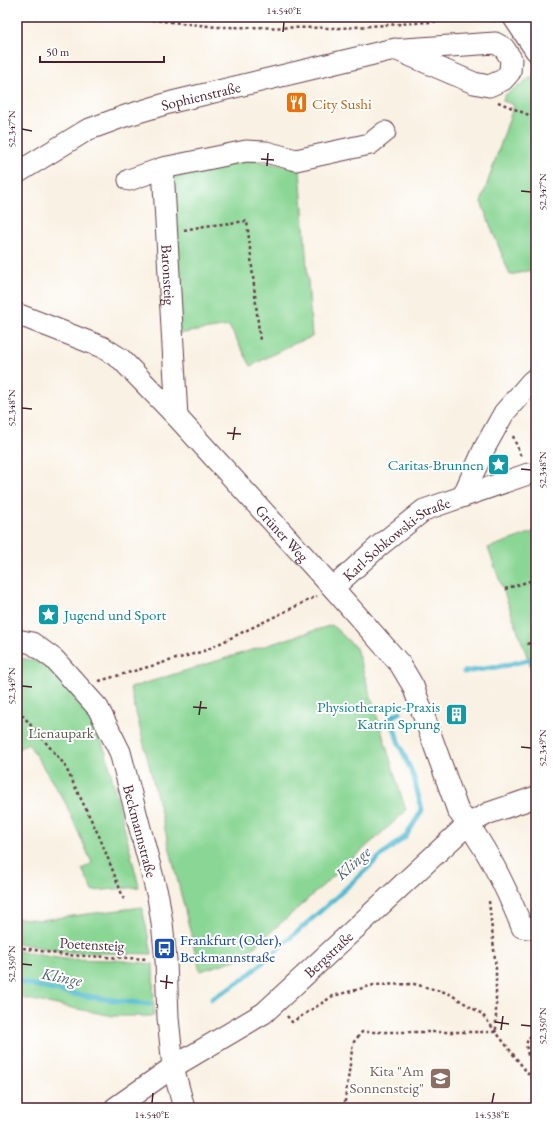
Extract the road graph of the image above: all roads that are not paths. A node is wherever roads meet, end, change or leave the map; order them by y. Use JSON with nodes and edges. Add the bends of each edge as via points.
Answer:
{"nodes":[{"id":1,"x":507,"y":19,"type":"edge"},
{"id":2,"x":395,"y":49,"type":"dead end"},
{"id":3,"x":536,"y":50,"type":"edge"},
{"id":4,"x":385,"y":132,"type":"dead end"},
{"id":5,"x":163,"y":168,"type":"junction"},
{"id":6,"x":17,"y":173,"type":"edge"},
{"id":7,"x":129,"y":180,"type":"dead end"},
{"id":8,"x":17,"y":314,"type":"edge"},
{"id":9,"x":536,"y":378,"type":"edge"},
{"id":10,"x":177,"y":417,"type":"junction"},
{"id":11,"x":528,"y":474,"type":"road end"},
{"id":12,"x":463,"y":496,"type":"junction"},
{"id":13,"x":333,"y":588,"type":"junction"},
{"id":14,"x":17,"y":640,"type":"edge"},
{"id":15,"x":536,"y":797,"type":"edge"},
{"id":16,"x":468,"y":824,"type":"junction"},
{"id":17,"x":536,"y":929,"type":"edge"},
{"id":18,"x":173,"y":1067,"type":"junction"},
{"id":19,"x":114,"y":1108,"type":"edge"},
{"id":20,"x":184,"y":1108,"type":"edge"}],
"edges":[{"from":1,"to":3,"type":"main road"},
{"from":2,"to":6,"type":"street","name":"Sophienstraße","via":[[180,100],[125,116],[88,130]]},
{"from":4,"to":5,"type":"street","via":[[370,144],[296,160],[266,152],[246,151]]},
{"from":5,"to":7,"type":"street"},
{"from":5,"to":10,"type":"street","name":"Baronsteig"},
{"from":8,"to":10,"type":"street","name":"Grüner Weg","via":[[102,347],[121,359]]},
{"from":9,"to":12,"type":"street","name":"Karl-Sobkowski-Straße","via":[[504,413]]},
{"from":10,"to":13,"type":"street","name":"Grüner Weg"},
{"from":11,"to":12,"type":"street","name":"Karl-Sobkowski-Straße"},
{"from":12,"to":13,"type":"street","name":"Karl-Sobkowski-Straße","via":[[424,510]]},
{"from":13,"to":16,"type":"street","name":"Grüner Weg","via":[[400,664],[413,686],[458,811]]},
{"from":14,"to":18,"type":"street","name":"Beckmannstraße","via":[[32,643],[54,659],[98,708],[120,752],[158,898],[166,960]]},
{"from":15,"to":16,"type":"street","name":"Bergstraße","via":[[489,813]]},
{"from":16,"to":17,"type":"street","name":"Grüner Weg","via":[[495,869],[522,927]]},
{"from":16,"to":18,"type":"street","name":"Bergstraße","via":[[264,1014]]},
{"from":18,"to":19,"type":"street","name":"Bergstraße"},
{"from":18,"to":20,"type":"street","name":"Beckmannstraße"}]}
